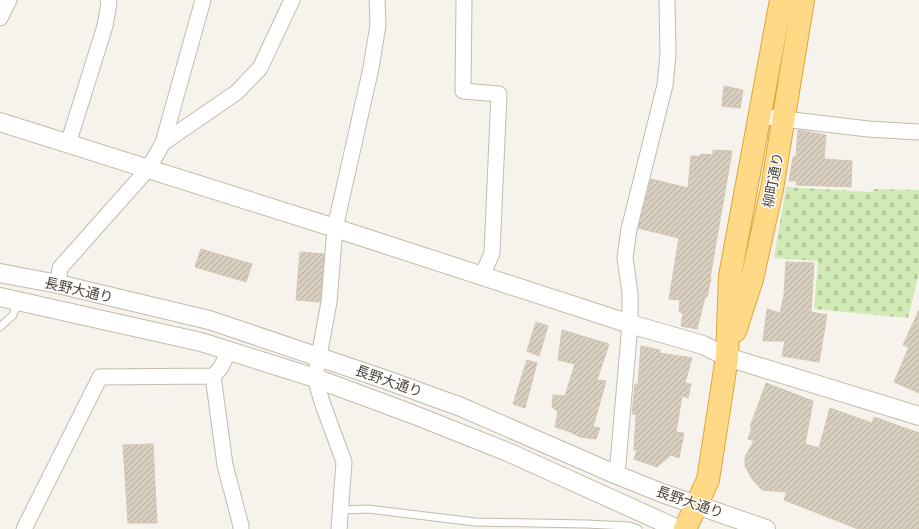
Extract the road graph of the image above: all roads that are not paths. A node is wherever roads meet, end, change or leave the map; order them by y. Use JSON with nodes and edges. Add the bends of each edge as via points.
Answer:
{"nodes":[{"id":1,"x":9,"y":0,"type":"edge"},
{"id":2,"x":108,"y":0,"type":"edge"},
{"id":3,"x":203,"y":0,"type":"edge"},
{"id":4,"x":292,"y":0,"type":"edge"},
{"id":5,"x":377,"y":0,"type":"edge"},
{"id":6,"x":464,"y":0,"type":"edge"},
{"id":7,"x":667,"y":0,"type":"edge"},
{"id":8,"x":781,"y":0,"type":"edge"},
{"id":9,"x":803,"y":0,"type":"edge"},
{"id":10,"x":0,"y":18,"type":"edge"},
{"id":11,"x":759,"y":116,"type":"junction"},
{"id":12,"x":783,"y":120,"type":"junction"},
{"id":13,"x":0,"y":122,"type":"edge"},
{"id":14,"x":919,"y":132,"type":"edge"},
{"id":15,"x":163,"y":142,"type":"junction"},
{"id":16,"x":68,"y":144,"type":"junction"},
{"id":17,"x":148,"y":169,"type":"junction"},
{"id":18,"x":335,"y":228,"type":"junction"},
{"id":19,"x":0,"y":273,"type":"edge"},
{"id":20,"x":482,"y":276,"type":"junction"},
{"id":21,"x":58,"y":284,"type":"junction"},
{"id":22,"x":9,"y":298,"type":"edge"},
{"id":23,"x":630,"y":324,"type":"junction"},
{"id":24,"x":0,"y":327,"type":"edge"},
{"id":25,"x":229,"y":351,"type":"junction"},
{"id":26,"x":319,"y":357,"type":"junction"},
{"id":27,"x":727,"y":357,"type":"junction"},
{"id":28,"x":213,"y":376,"type":"junction"},
{"id":29,"x":315,"y":378,"type":"junction"},
{"id":30,"x":919,"y":416,"type":"edge"},
{"id":31,"x":617,"y":475,"type":"junction"},
{"id":32,"x":697,"y":504,"type":"junction"},
{"id":33,"x":341,"y":510,"type":"junction"},
{"id":34,"x":24,"y":529,"type":"edge"},
{"id":35,"x":241,"y":529,"type":"edge"},
{"id":36,"x":339,"y":529,"type":"edge"},
{"id":37,"x":638,"y":529,"type":"edge"},
{"id":38,"x":678,"y":529,"type":"edge"},
{"id":39,"x":685,"y":529,"type":"edge"},
{"id":40,"x":766,"y":529,"type":"edge"}],
"edges":[{"from":1,"to":10,"type":"street"},
{"from":2,"to":16,"type":"street","via":[[105,26]]},
{"from":3,"to":15,"type":"street"},
{"from":4,"to":15,"type":"street","via":[[260,68],[237,92]]},
{"from":5,"to":18,"type":"street","via":[[378,25],[371,68]]},
{"from":6,"to":20,"type":"street","via":[[463,91],[499,94],[492,253]]},
{"from":7,"to":23,"type":"street","via":[[668,55],[665,85],[629,229],[625,258],[630,293]]},
{"from":8,"to":11,"type":"highway","name":"柳町通り"},
{"from":9,"to":12,"type":"highway","name":"柳町通り"},
{"from":11,"to":12,"type":"street"},
{"from":11,"to":27,"type":"highway","name":"柳町通り","via":[[730,276]]},
{"from":12,"to":14,"type":"street"},
{"from":12,"to":27,"type":"highway","name":"柳町通り","via":[[772,189],[752,279]]},
{"from":13,"to":16,"type":"street"},
{"from":15,"to":17,"type":"street"},
{"from":16,"to":17,"type":"street"},
{"from":17,"to":18,"type":"street"},
{"from":17,"to":21,"type":"street","via":[[60,268]]},
{"from":18,"to":20,"type":"street"},
{"from":18,"to":26,"type":"street","via":[[329,302]]},
{"from":19,"to":21,"type":"street","name":"長野大通り"},
{"from":20,"to":23,"type":"street"},
{"from":21,"to":26,"type":"street","name":"長野大通り","via":[[209,320]]},
{"from":22,"to":24,"type":"lane","via":[[13,315]]},
{"from":22,"to":25,"type":"street","name":"長野大通り","via":[[201,342]]},
{"from":23,"to":27,"type":"street","via":[[703,345]]},
{"from":23,"to":31,"type":"street"},
{"from":25,"to":28,"type":"street","via":[[220,369]]},
{"from":25,"to":29,"type":"street","name":"長野大通り"},
{"from":26,"to":29,"type":"street"},
{"from":26,"to":31,"type":"street","name":"長野大通り","via":[[461,407]]},
{"from":27,"to":30,"type":"street"},
{"from":27,"to":32,"type":"highway","name":"柳町通り","via":[[708,480]]},
{"from":28,"to":34,"type":"street","via":[[100,377]]},
{"from":28,"to":35,"type":"street","via":[[226,465]]},
{"from":29,"to":33,"type":"street","via":[[344,462]]},
{"from":29,"to":38,"type":"street","name":"長野大通り","via":[[510,453]]},
{"from":31,"to":32,"type":"street","name":"長野大通り"},
{"from":32,"to":39,"type":"highway","name":"柳町通り"},
{"from":32,"to":40,"type":"street","name":"長野大通り"},
{"from":33,"to":36,"type":"street"},
{"from":33,"to":37,"type":"lane","via":[[368,510],[475,522],[593,524]]}]}
